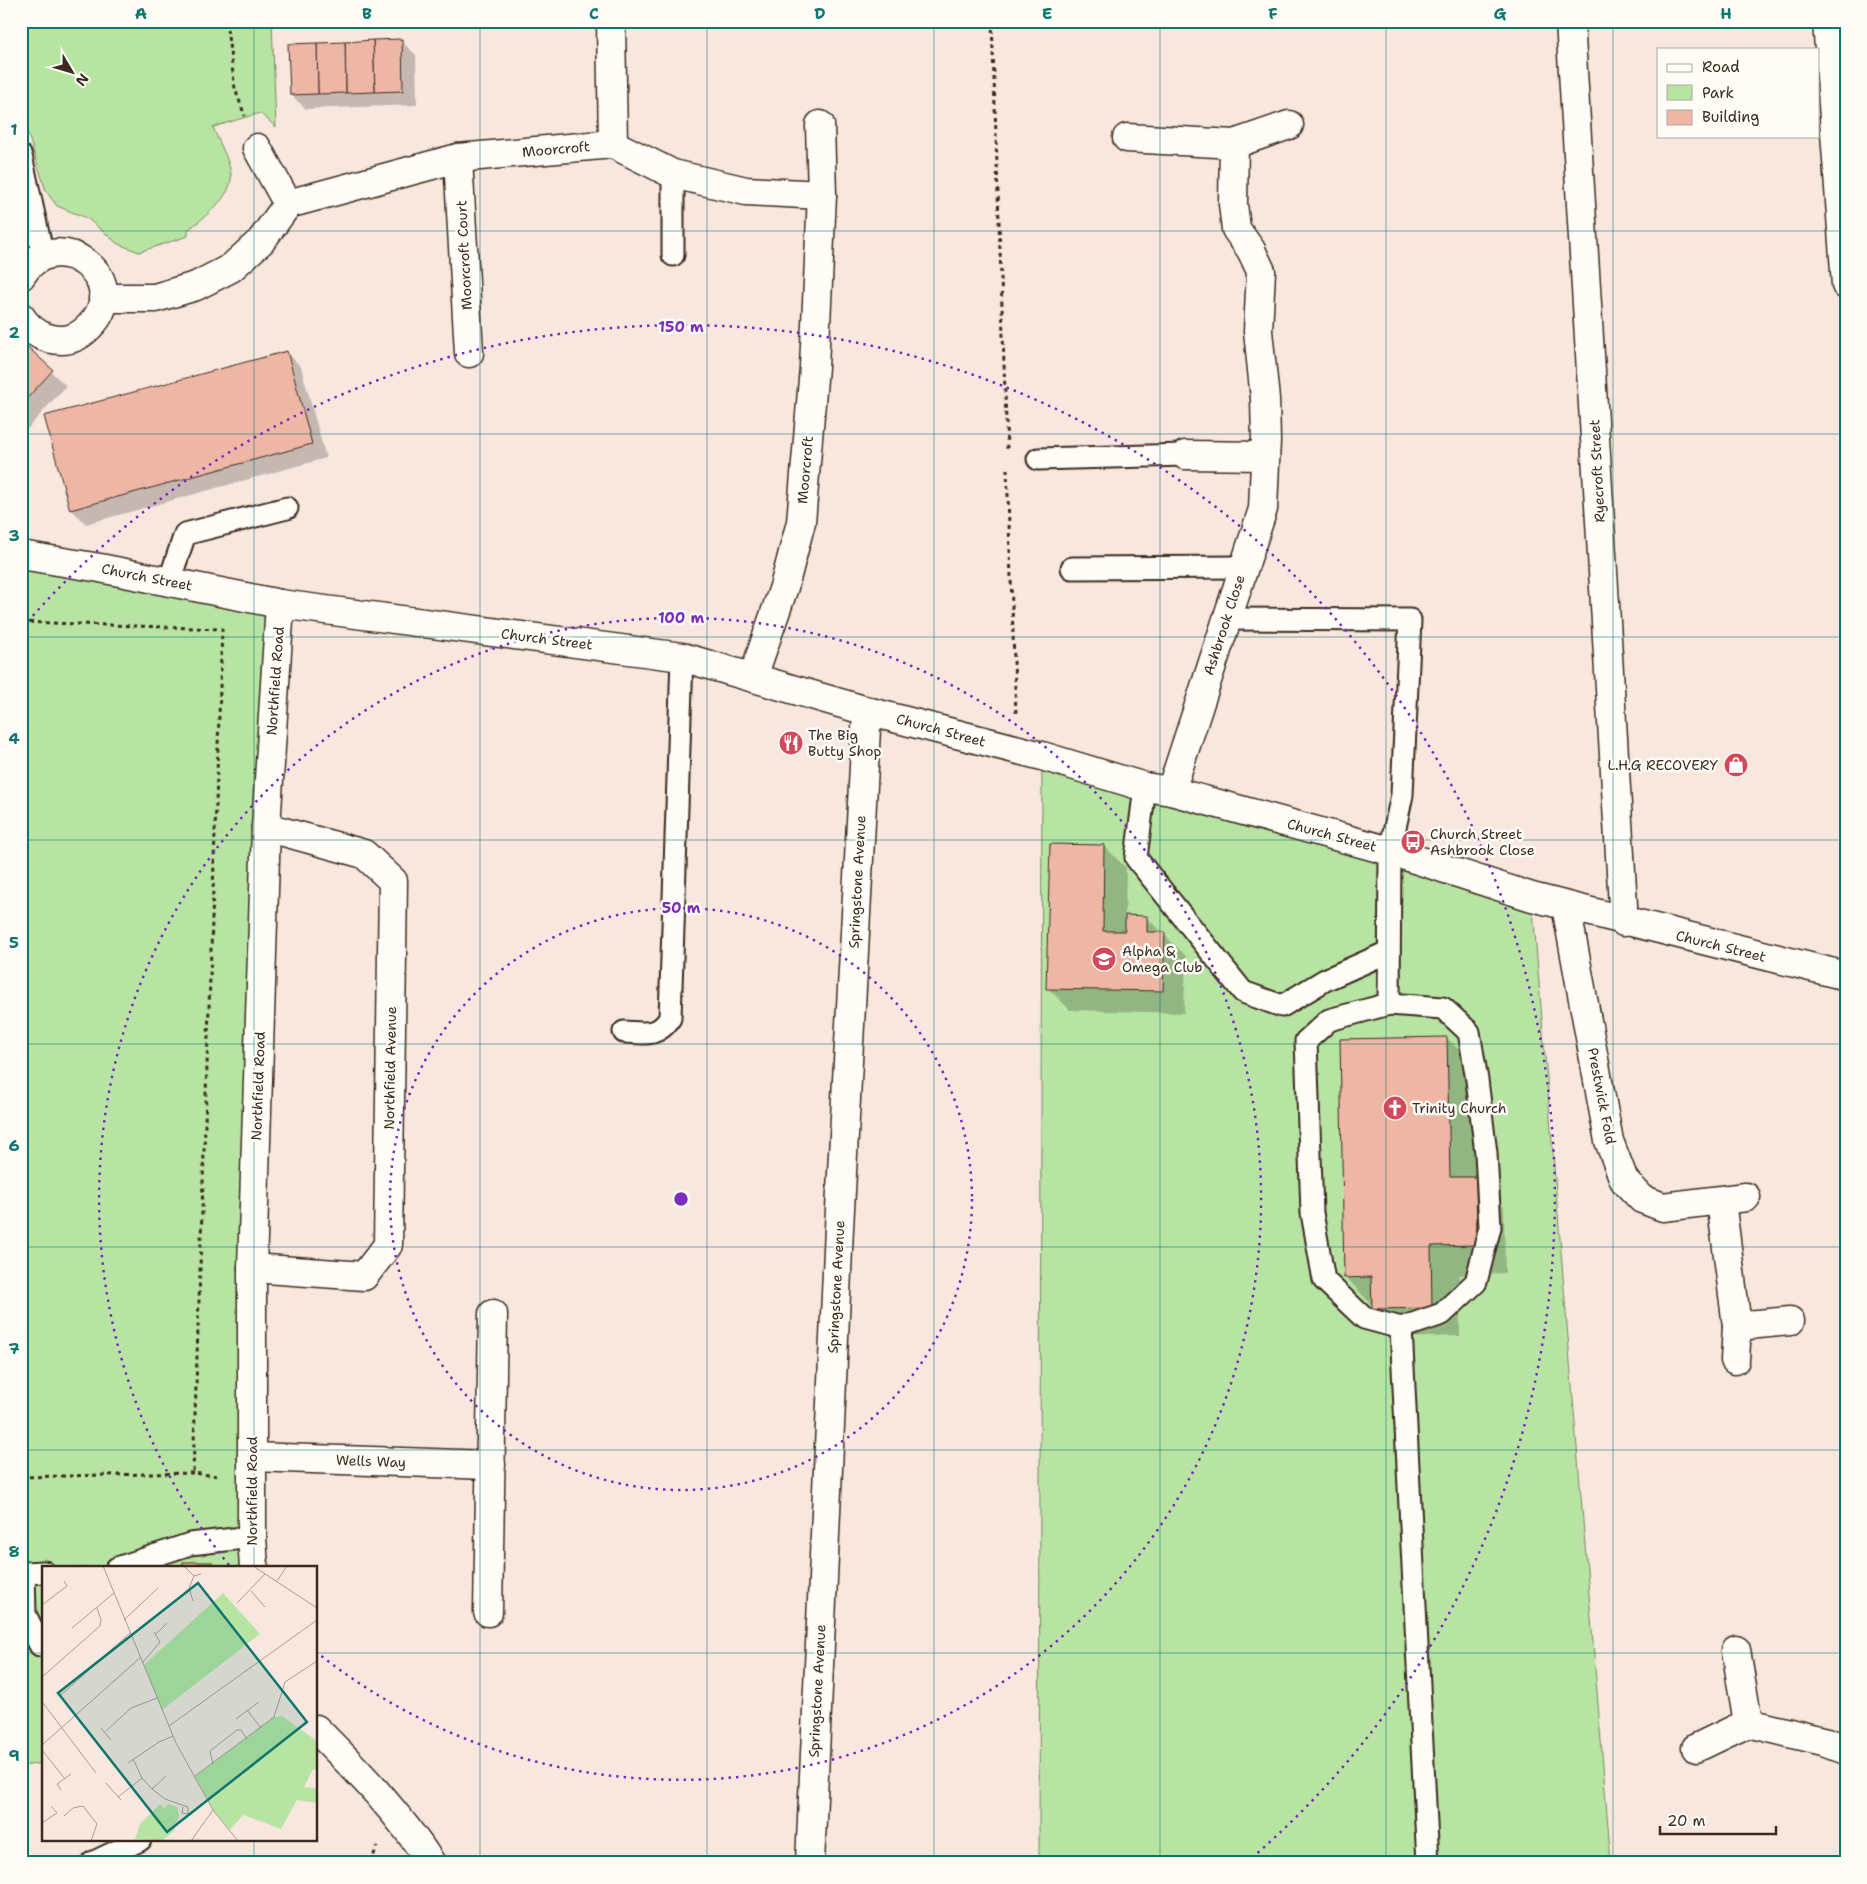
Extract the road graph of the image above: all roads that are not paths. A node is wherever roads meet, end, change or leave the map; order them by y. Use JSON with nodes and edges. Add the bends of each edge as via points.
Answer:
{"nodes":[{"id":1,"x":611,"y":21,"type":"edge"},
{"id":2,"x":1570,"y":21,"type":"edge"},
{"id":3,"x":1827,"y":21,"type":"edge"},
{"id":4,"x":820,"y":125,"type":"dead end"},
{"id":5,"x":1289,"y":126,"type":"dead end"},
{"id":6,"x":1127,"y":138,"type":"dead end"},
{"id":7,"x":613,"y":144,"type":"junction"},
{"id":8,"x":1234,"y":144,"type":"junction"},
{"id":9,"x":257,"y":148,"type":"road end"},
{"id":10,"x":21,"y":156,"type":"edge"},
{"id":11,"x":458,"y":158,"type":"junction"},
{"id":12,"x":673,"y":174,"type":"junction"},
{"id":13,"x":822,"y":195,"type":"junction"},
{"id":14,"x":288,"y":204,"type":"junction"},
{"id":15,"x":673,"y":255,"type":"dead end"},
{"id":16,"x":42,"y":256,"type":"junction"},
{"id":17,"x":21,"y":276,"type":"edge"},
{"id":18,"x":1846,"y":285,"type":"edge"},
{"id":19,"x":104,"y":298,"type":"junction"},
{"id":20,"x":21,"y":317,"type":"edge"},
{"id":21,"x":469,"y":353,"type":"dead end"},
{"id":22,"x":1185,"y":454,"type":"joint"},
{"id":23,"x":1265,"y":456,"type":"junction"},
{"id":24,"x":1038,"y":459,"type":"dead end"},
{"id":25,"x":287,"y":508,"type":"dead end"},
{"id":26,"x":21,"y":555,"type":"edge"},
{"id":27,"x":1072,"y":568,"type":"dead end"},
{"id":28,"x":1243,"y":568,"type":"junction"},
{"id":29,"x":169,"y":582,"type":"junction"},
{"id":30,"x":280,"y":604,"type":"junction"},
{"id":31,"x":1226,"y":619,"type":"junction"},
{"id":32,"x":682,"y":657,"type":"junction"},
{"id":33,"x":753,"y":677,"type":"junction"},
{"id":34,"x":867,"y":711,"type":"junction"},
{"id":35,"x":1158,"y":789,"type":"junction"},
{"id":36,"x":266,"y":827,"type":"junction"},
{"id":37,"x":1390,"y":851,"type":"junction"},
{"id":38,"x":1566,"y":906,"type":"junction"},
{"id":39,"x":1624,"y":922,"type":"junction"},
{"id":40,"x":1388,"y":952,"type":"junction"},
{"id":41,"x":1846,"y":976,"type":"edge"},
{"id":42,"x":1389,"y":1004,"type":"junction"},
{"id":43,"x":624,"y":1032,"type":"dead end"},
{"id":44,"x":252,"y":1268,"type":"junction"},
{"id":45,"x":493,"y":1314,"type":"dead end"},
{"id":46,"x":1790,"y":1321,"type":"dead end"},
{"id":47,"x":1737,"y":1326,"type":"junction"},
{"id":48,"x":1401,"y":1328,"type":"junction"},
{"id":49,"x":1735,"y":1360,"type":"dead end"},
{"id":50,"x":252,"y":1458,"type":"junction"},
{"id":51,"x":491,"y":1465,"type":"junction"},
{"id":52,"x":252,"y":1537,"type":"junction"},
{"id":53,"x":153,"y":1562,"type":"edge"},
{"id":54,"x":129,"y":1566,"type":"edge"},
{"id":55,"x":254,"y":1566,"type":"edge"},
{"id":56,"x":42,"y":1572,"type":"edge"},
{"id":57,"x":488,"y":1612,"type":"dead end"},
{"id":58,"x":42,"y":1645,"type":"edge"},
{"id":59,"x":1736,"y":1650,"type":"dead end"},
{"id":60,"x":1748,"y":1723,"type":"junction"},
{"id":61,"x":318,"y":1731,"type":"edge"},
{"id":62,"x":1696,"y":1748,"type":"dead end"},
{"id":63,"x":1846,"y":1749,"type":"edge"},
{"id":64,"x":136,"y":1842,"type":"edge"},
{"id":65,"x":92,"y":1863,"type":"edge"},
{"id":66,"x":431,"y":1863,"type":"edge"},
{"id":67,"x":810,"y":1863,"type":"edge"},
{"id":68,"x":1428,"y":1863,"type":"edge"}],
"edges":[{"from":1,"to":7,"type":"street"},
{"from":2,"to":39,"type":"street","name":"Ryecroft Street"},
{"from":3,"to":18,"type":"street"},
{"from":4,"to":13,"type":"street","name":"Moorcroft"},
{"from":5,"to":8,"type":"street"},
{"from":6,"to":8,"type":"street"},
{"from":7,"to":11,"type":"street","name":"Moorcroft"},
{"from":7,"to":12,"type":"street"},
{"from":8,"to":23,"type":"street","name":"Ashbrook Close","via":[[1236,229],[1261,271],[1258,332],[1265,398]]},
{"from":9,"to":14,"type":"street"},
{"from":10,"to":16,"type":"lane"},
{"from":11,"to":14,"type":"street","name":"Moorcroft"},
{"from":11,"to":21,"type":"street","name":"Moorcroft Court"},
{"from":12,"to":13,"type":"street","via":[[746,191]]},
{"from":12,"to":15,"type":"lane"},
{"from":13,"to":33,"type":"street","name":"Moorcroft","via":[[814,367],[801,522],[784,587]]},
{"from":14,"to":19,"type":"street","via":[[262,241],[231,268],[196,286],[155,298]]},
{"from":16,"to":17,"type":"street"},
{"from":16,"to":19,"type":"street","via":[[62,253],[84,260],[96,272]]},
{"from":19,"to":20,"type":"street","via":[[97,320],[82,334],[64,340],[45,338],[28,328]]},
{"from":22,"to":23,"type":"street"},
{"from":22,"to":24,"type":"lane"},
{"from":23,"to":28,"type":"street","name":"Ashbrook Close","via":[[1263,509]]},
{"from":25,"to":29,"type":"lane","via":[[185,534]]},
{"from":26,"to":29,"type":"street","name":"Church Street"},
{"from":27,"to":28,"type":"lane"},
{"from":28,"to":31,"type":"street","name":"Ashbrook Close"},
{"from":29,"to":30,"type":"street","name":"Church Street"},
{"from":30,"to":32,"type":"street","name":"Church Street"},
{"from":30,"to":36,"type":"street","name":"Northfield Road"},
{"from":31,"to":35,"type":"street","name":"Ashbrook Close"},
{"from":31,"to":37,"type":"lane","via":[[1410,620],[1402,794]]},
{"from":32,"to":33,"type":"street","name":"Church Street"},
{"from":32,"to":43,"type":"lane","via":[[670,1018],[663,1029],[652,1033]]},
{"from":33,"to":34,"type":"street","name":"Church Street"},
{"from":34,"to":35,"type":"street","name":"Church Street"},
{"from":34,"to":67,"type":"street","name":"Springstone Avenue","via":[[838,1238]]},
{"from":35,"to":37,"type":"street","name":"Church Street"},
{"from":35,"to":40,"type":"lane","via":[[1136,858],[1243,992],[1282,1006],[1325,980]]},
{"from":36,"to":44,"type":"street","name":"Northfield Road"},
{"from":36,"to":44,"type":"street","name":"Northfield Avenue","via":[[364,854],[393,882],[388,1245],[364,1276]]},
{"from":37,"to":38,"type":"street","name":"Church Street"},
{"from":37,"to":40,"type":"lane"},
{"from":38,"to":39,"type":"street","name":"Church Street"},
{"from":38,"to":47,"type":"street","name":"Prestwick Fold","via":[[1609,1141],[1624,1180],[1642,1199],[1663,1207],[1734,1199]]},
{"from":39,"to":41,"type":"street","name":"Church Street"},
{"from":40,"to":42,"type":"lane"},
{"from":42,"to":48,"type":"lane","via":[[1329,1020],[1306,1041],[1312,1213],[1324,1280],[1364,1318]]},
{"from":42,"to":48,"type":"lane","via":[[1443,1008],[1469,1032],[1486,1153],[1490,1227],[1476,1282],[1442,1314]]},
{"from":44,"to":50,"type":"street","name":"Northfield Road"},
{"from":45,"to":51,"type":"street"},
{"from":46,"to":47,"type":"street"},
{"from":47,"to":49,"type":"street","name":"Prestwick Fold"},
{"from":48,"to":68,"type":"lane"},
{"from":50,"to":51,"type":"street","name":"Wells Way"},
{"from":50,"to":52,"type":"street","name":"Northfield Road"},
{"from":51,"to":57,"type":"street"},
{"from":52,"to":53,"type":"lane","via":[[190,1544]]},
{"from":52,"to":55,"type":"street","name":"Northfield Road"},
{"from":53,"to":54,"type":"lane"},
{"from":56,"to":58,"type":"lane","via":[[24,1573],[25,1614]]},
{"from":59,"to":60,"type":"street"},
{"from":60,"to":62,"type":"street"},
{"from":60,"to":63,"type":"street"},
{"from":61,"to":66,"type":"street","via":[[360,1772],[410,1830]]},
{"from":64,"to":65,"type":"lane"}]}
